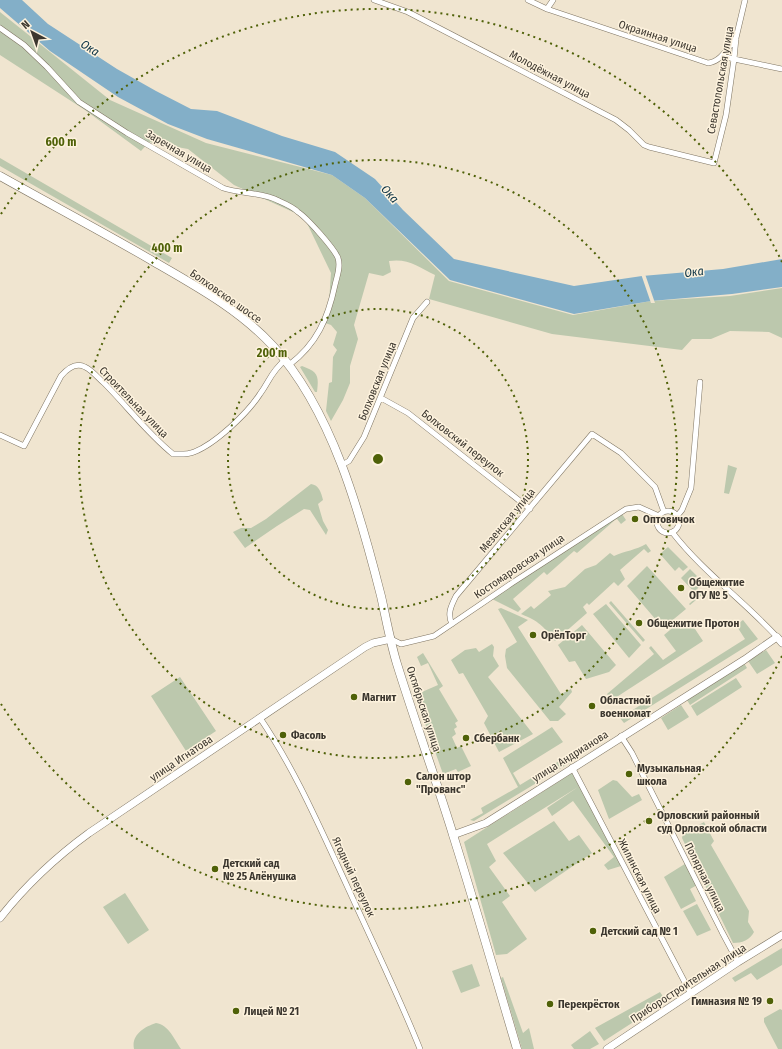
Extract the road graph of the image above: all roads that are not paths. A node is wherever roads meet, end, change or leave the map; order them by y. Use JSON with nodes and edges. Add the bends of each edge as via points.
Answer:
{"nodes":[{"id":1,"x":374,"y":0,"type":"edge"},
{"id":2,"x":528,"y":0,"type":"edge"},
{"id":3,"x":553,"y":0,"type":"edge"},
{"id":4,"x":745,"y":0,"type":"edge"},
{"id":5,"x":547,"y":10,"type":"junction"},
{"id":6,"x":0,"y":28,"type":"edge"},
{"id":7,"x":736,"y":38,"type":"junction"},
{"id":8,"x":722,"y":56,"type":"junction"},
{"id":9,"x":734,"y":59,"type":"junction"},
{"id":10,"x":782,"y":69,"type":"edge"},
{"id":11,"x":714,"y":162,"type":"joint"},
{"id":12,"x":0,"y":176,"type":"edge"},
{"id":13,"x":427,"y":302,"type":"dead end"},
{"id":14,"x":287,"y":362,"type":"junction"},
{"id":15,"x":299,"y":380,"type":"joint"},
{"id":16,"x":700,"y":382,"type":"dead end"},
{"id":17,"x":381,"y":398,"type":"junction"},
{"id":18,"x":0,"y":435,"type":"edge"},
{"id":19,"x":342,"y":465,"type":"junction"},
{"id":20,"x":530,"y":508,"type":"junction"},
{"id":21,"x":664,"y":512,"type":"junction"},
{"id":22,"x":658,"y":516,"type":"junction"},
{"id":23,"x":677,"y":516,"type":"junction"},
{"id":24,"x":672,"y":532,"type":"junction"},
{"id":25,"x":452,"y":624,"type":"junction"},
{"id":26,"x":391,"y":639,"type":"junction"},
{"id":27,"x":780,"y":640,"type":"edge"},
{"id":28,"x":260,"y":718,"type":"junction"},
{"id":29,"x":621,"y":736,"type":"junction"},
{"id":30,"x":572,"y":767,"type":"junction"},
{"id":31,"x":453,"y":835,"type":"junction"},
{"id":32,"x":0,"y":918,"type":"edge"},
{"id":33,"x":782,"y":935,"type":"edge"},
{"id":34,"x":738,"y":962,"type":"junction"},
{"id":35,"x":690,"y":994,"type":"junction"},
{"id":36,"x":420,"y":1049,"type":"edge"},
{"id":37,"x":517,"y":1049,"type":"edge"},
{"id":38,"x":607,"y":1049,"type":"edge"}],
"edges":[{"from":1,"to":11,"type":"street","name":"Молодёжная улица","via":[[408,12],[616,120],[649,148]]},
{"from":2,"to":5,"type":"street","name":"Окраинная улица"},
{"from":3,"to":5,"type":"street"},
{"from":4,"to":7,"type":"street","name":"Севастопольская улица"},
{"from":5,"to":8,"type":"street","name":"Окраинная улица","via":[[708,63]]},
{"from":6,"to":14,"type":"street","name":"Заречная улица","via":[[24,45],[79,102],[128,133],[223,188],[278,200],[309,222],[337,257],[339,267],[323,325],[312,344],[299,356]]},
{"from":7,"to":8,"type":"street"},
{"from":7,"to":9,"type":"street","name":"Севастопольская улица"},
{"from":8,"to":9,"type":"street"},
{"from":9,"to":10,"type":"street"},
{"from":9,"to":11,"type":"street","name":"Севастопольская улица","via":[[726,116]]},
{"from":12,"to":14,"type":"main road","name":"Болховское шоссе","via":[[211,296],[248,322]]},
{"from":13,"to":17,"type":"street","name":"Болховская улица","via":[[413,318]]},
{"from":14,"to":15,"type":"main road","name":"Болховское шоссе"},
{"from":14,"to":18,"type":"street","name":"Строительная улица","via":[[272,372],[259,396],[243,416],[193,453],[172,454],[95,375],[78,365],[61,376],[24,446]]},
{"from":15,"to":19,"type":"main road","name":"Октябрьская улица","via":[[326,427]]},
{"from":16,"to":23,"type":"street","via":[[691,488]]},
{"from":17,"to":19,"type":"street","name":"Болховская улица","via":[[364,437],[349,461]]},
{"from":17,"to":20,"type":"street","name":"Болховский переулок","via":[[408,413]]},
{"from":19,"to":26,"type":"main road","name":"Октябрьская улица","via":[[370,555]]},
{"from":20,"to":21,"type":"street","name":"Мезенская улица","via":[[592,434],[621,453],[655,487]]},
{"from":20,"to":25,"type":"street","name":"Мезенская улица","via":[[456,596],[449,611]]},
{"from":21,"to":22,"type":"street"},
{"from":21,"to":23,"type":"street","via":[[671,511]]},
{"from":22,"to":24,"type":"street","via":[[658,528],[664,533]]},
{"from":22,"to":25,"type":"street","name":"Костомаровская улица","via":[[638,507],[620,512]]},
{"from":23,"to":24,"type":"street","via":[[679,525]]},
{"from":24,"to":27,"type":"street","via":[[694,558]]},
{"from":25,"to":26,"type":"street","name":"Костомаровская улица","via":[[434,636],[410,642],[401,644]]},
{"from":26,"to":28,"type":"main road","name":"улица Игнатова","via":[[365,647]]},
{"from":26,"to":31,"type":"main road","name":"Октябрьская улица"},
{"from":27,"to":29,"type":"main road","name":"улица Андрианова"},
{"from":28,"to":32,"type":"main road","name":"улица Игнатова","via":[[66,850],[23,891]]},
{"from":28,"to":36,"type":"street","name":"Ягодный переулок","via":[[287,759],[303,792]]},
{"from":29,"to":30,"type":"main road","name":"улица Андрианова"},
{"from":29,"to":34,"type":"street","name":"Полярная улица"},
{"from":30,"to":31,"type":"main road","name":"улица Андрианова","via":[[486,822]]},
{"from":30,"to":35,"type":"street","name":"Жилинская улица"},
{"from":31,"to":37,"type":"main road","name":"Октябрьская улица"},
{"from":33,"to":34,"type":"main road","name":"Приборостроительная улица"},
{"from":34,"to":35,"type":"main road","name":"Приборостроительная улица"},
{"from":35,"to":38,"type":"main road","name":"Приборостроительная улица"}]}
